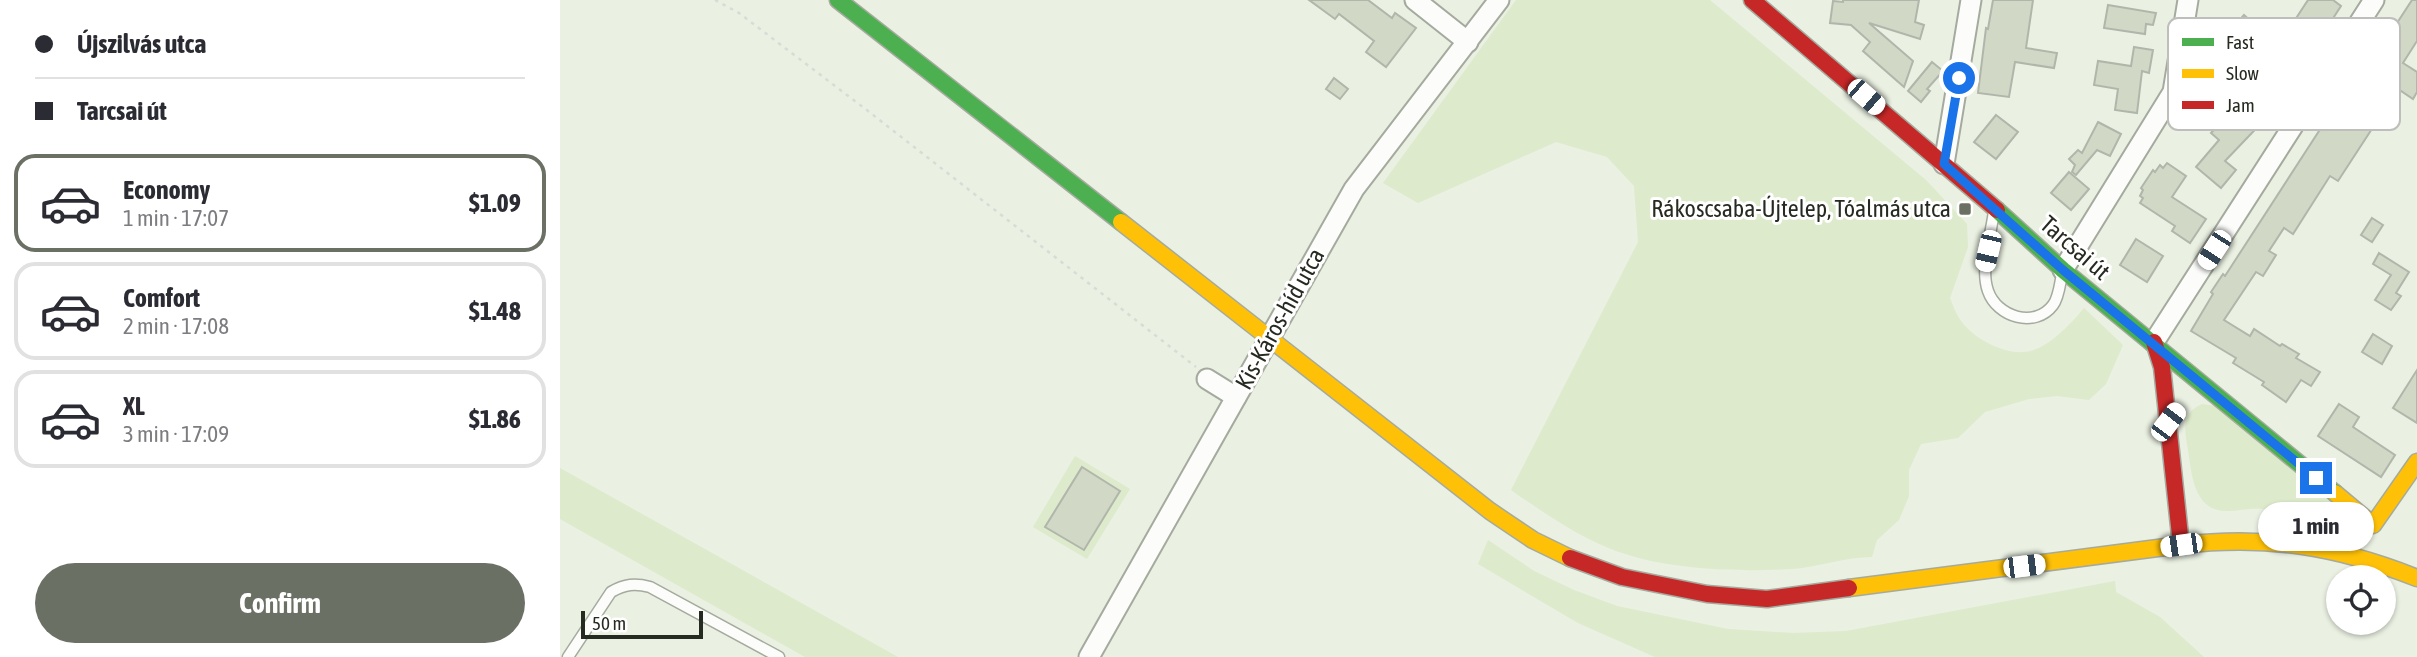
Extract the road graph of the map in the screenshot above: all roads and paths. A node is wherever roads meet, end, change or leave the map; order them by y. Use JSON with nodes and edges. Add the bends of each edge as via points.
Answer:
{"nodes":[{"id":1,"x":715,"y":0,"type":"edge"},
{"id":2,"x":838,"y":0,"type":"edge"},
{"id":3,"x":1415,"y":0,"type":"edge"},
{"id":4,"x":1499,"y":0,"type":"edge"},
{"id":5,"x":1752,"y":0,"type":"edge"},
{"id":6,"x":1971,"y":0,"type":"edge"},
{"id":7,"x":2188,"y":0,"type":"edge"},
{"id":8,"x":2374,"y":0,"type":"edge"},
{"id":9,"x":1768,"y":6,"type":"edge"},
{"id":10,"x":2185,"y":18,"type":"edge"},
{"id":11,"x":2362,"y":18,"type":"edge"},
{"id":12,"x":1468,"y":42,"type":"junction"},
{"id":13,"x":2168,"y":100,"type":"edge"},
{"id":14,"x":2290,"y":130,"type":"edge"},
{"id":15,"x":1944,"y":164,"type":"junction"},
{"id":16,"x":1994,"y":207,"type":"junction"},
{"id":17,"x":2063,"y":270,"type":"junction"},
{"id":18,"x":1270,"y":338,"type":"junction"},
{"id":19,"x":2154,"y":342,"type":"junction"},
{"id":20,"x":1207,"y":379,"type":"joint"},
{"id":21,"x":1236,"y":397,"type":"junction"},
{"id":22,"x":2196,"y":399,"type":"dead end"},
{"id":23,"x":2220,"y":399,"type":"junction"},
{"id":24,"x":2417,"y":461,"type":"edge"},
{"id":25,"x":2181,"y":545,"type":"junction"},
{"id":26,"x":2417,"y":578,"type":"edge"},
{"id":27,"x":568,"y":657,"type":"edge"},
{"id":28,"x":779,"y":657,"type":"edge"},
{"id":29,"x":1090,"y":657,"type":"edge"}],
"edges":[{"from":1,"to":20,"type":"path","via":[[879,120]]},
{"from":2,"to":18,"type":"main road"},
{"from":3,"to":12,"type":"street"},
{"from":4,"to":12,"type":"street","name":"Kis-Káros-híd utca"},
{"from":5,"to":9,"type":"main road","name":"Tarcsai út"},
{"from":6,"to":15,"type":"street"},
{"from":7,"to":10,"type":"street"},
{"from":8,"to":11,"type":"street"},
{"from":9,"to":15,"type":"main road","name":"Tarcsai út"},
{"from":12,"to":18,"type":"street","name":"Kis-Káros-híd utca","via":[[1354,189]]},
{"from":13,"to":17,"type":"street"},
{"from":14,"to":19,"type":"street"},
{"from":15,"to":16,"type":"main road","name":"Tarcsai út"},
{"from":16,"to":17,"type":"main road","name":"Tarcsai út"},
{"from":16,"to":17,"type":"lane","via":[[1986,288],[2001,311],[2023,319],[2045,311],[2053,305]]},
{"from":17,"to":19,"type":"main road","name":"Tarcsai út"},
{"from":18,"to":21,"type":"street","name":"Kis-Káros-híd utca"},
{"from":18,"to":25,"type":"main road","via":[[1536,542],[1592,568],[1656,587],[1767,599]]},
{"from":19,"to":23,"type":"main road","name":"Tarcsai út"},
{"from":19,"to":25,"type":"main road","via":[[2173,415]]},
{"from":20,"to":21,"type":"street"},
{"from":21,"to":29,"type":"street","name":"Kis-Káros-híd utca"},
{"from":22,"to":23,"type":"main road"},
{"from":23,"to":24,"type":"main road","name":"Tarcsai út","via":[[2373,524]]},
{"from":25,"to":26,"type":"main road","via":[[2235,540],[2307,546],[2352,555]]},
{"from":27,"to":28,"type":"lane","via":[[611,592],[639,584]]}]}
